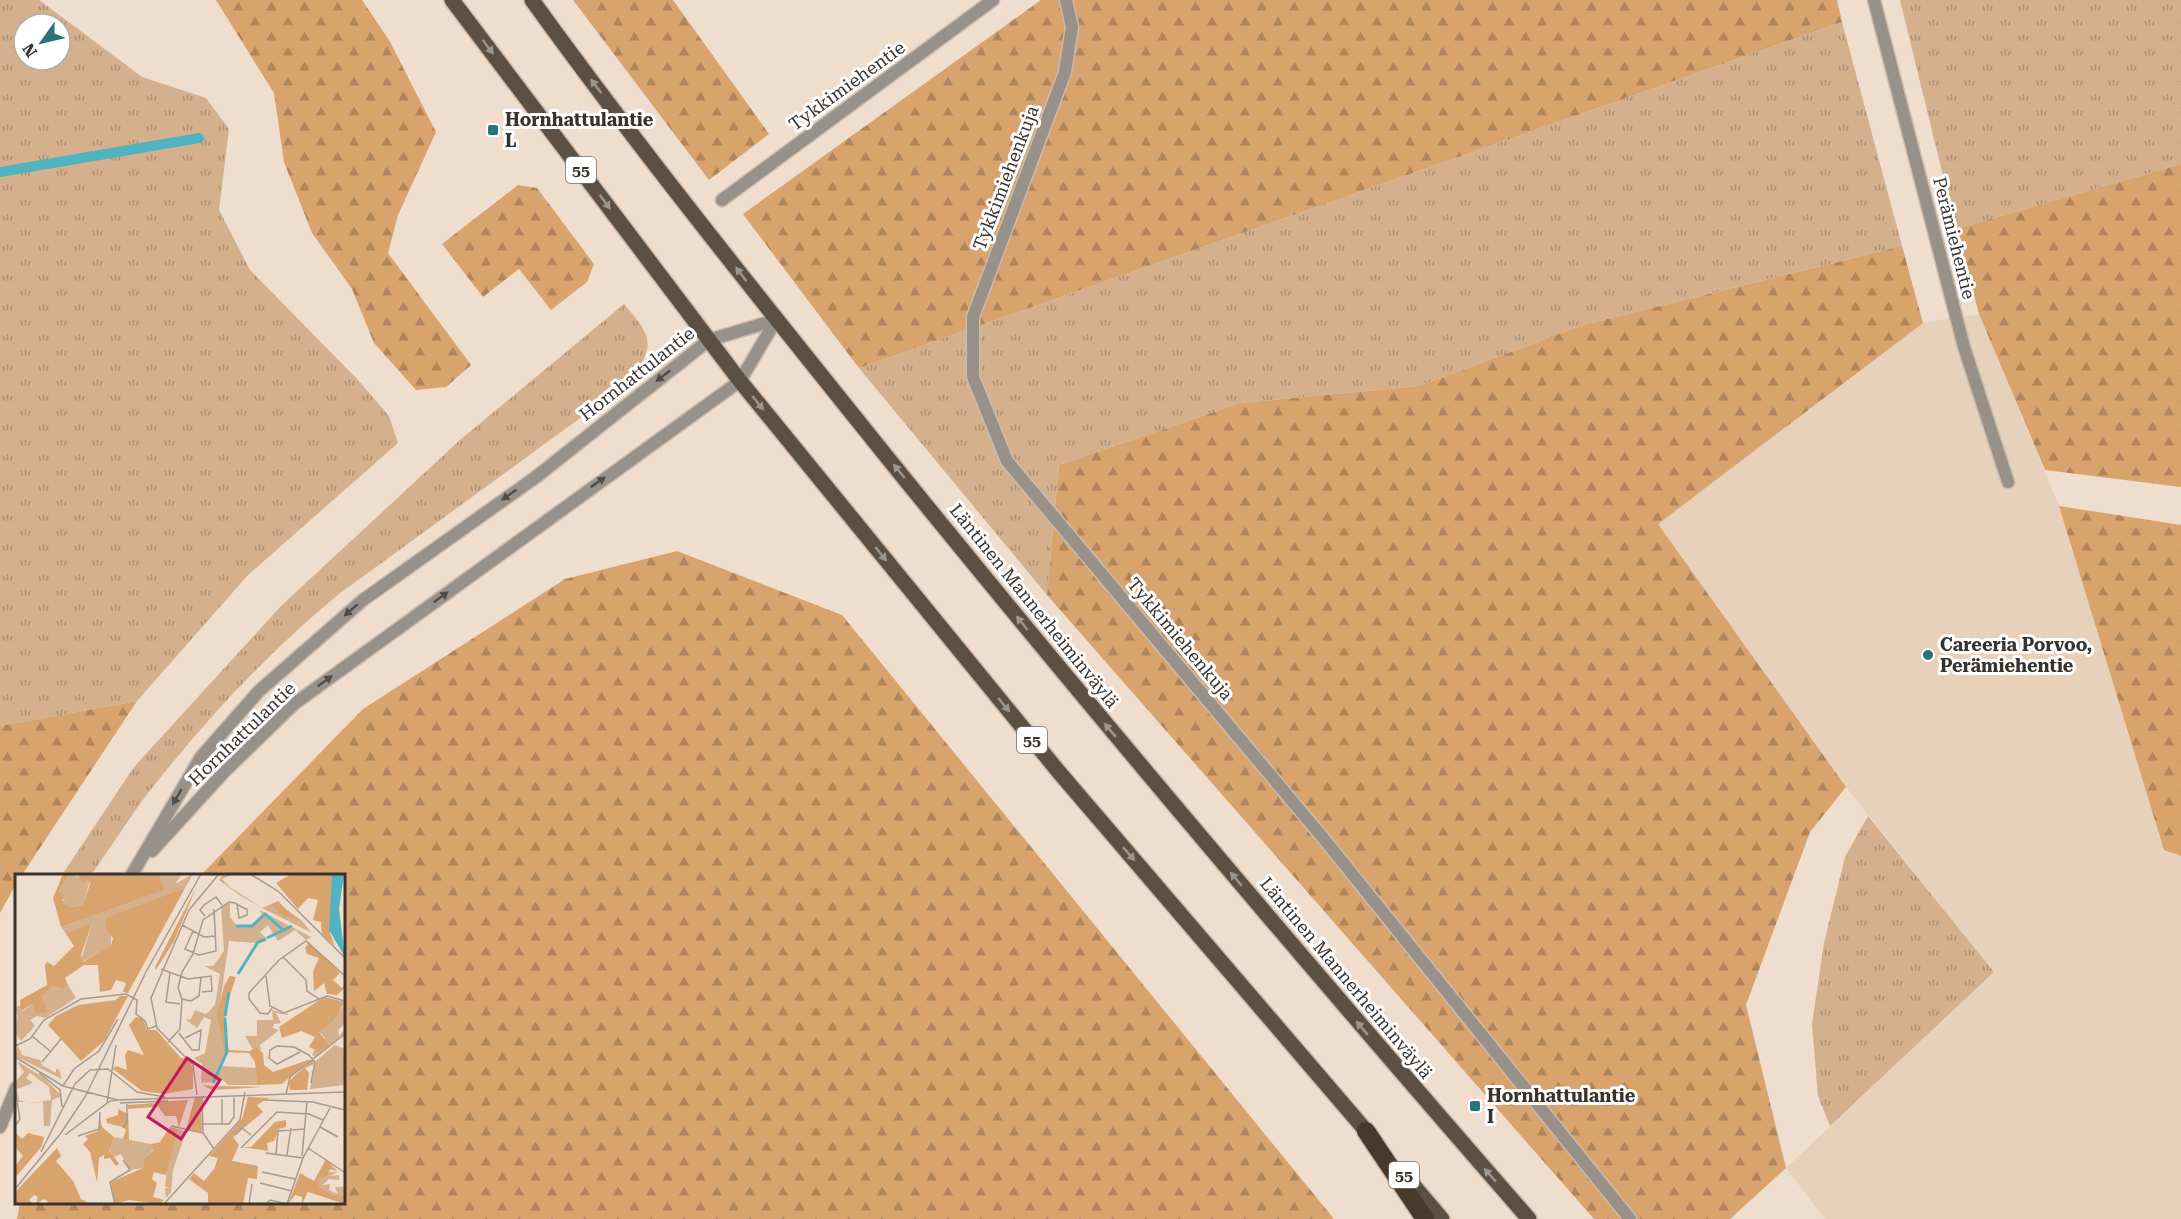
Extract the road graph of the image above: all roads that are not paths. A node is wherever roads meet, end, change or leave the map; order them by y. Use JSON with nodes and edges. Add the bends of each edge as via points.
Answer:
{"nodes":[{"id":1,"x":452,"y":0,"type":"edge"},
{"id":2,"x":532,"y":0,"type":"edge"},
{"id":3,"x":993,"y":0,"type":"edge"},
{"id":4,"x":1066,"y":0,"type":"edge"},
{"id":5,"x":1874,"y":0,"type":"edge"},
{"id":6,"x":722,"y":200,"type":"dead end"},
{"id":7,"x":776,"y":320,"type":"junction"},
{"id":8,"x":709,"y":339,"type":"junction"},
{"id":9,"x":740,"y":381,"type":"junction"},
{"id":10,"x":2008,"y":482,"type":"dead end"},
{"id":11,"x":133,"y":873,"type":"edge"},
{"id":12,"x":15,"y":1090,"type":"edge"},
{"id":13,"x":0,"y":1127,"type":"edge"},
{"id":14,"x":1366,"y":1131,"type":"junction"},
{"id":15,"x":1425,"y":1219,"type":"edge"},
{"id":16,"x":1442,"y":1219,"type":"edge"},
{"id":17,"x":1528,"y":1219,"type":"edge"},
{"id":18,"x":1630,"y":1219,"type":"edge"}],
"edges":[{"from":1,"to":8,"type":"main road","number":"55","one_way":true},
{"from":7,"to":2,"type":"main road","name":"Läntinen Mannerheiminväylä","one_way":true},
{"from":3,"to":6,"type":"street","name":"Tykkimiehentie"},
{"from":4,"to":18,"type":"street","name":"Tykkimiehenkuja","via":[[1072,27],[1065,72],[973,317],[973,377],[1007,461],[1324,838]]},
{"from":5,"to":10,"type":"street","name":"Perämiehentie","via":[[1964,347]]},
{"from":7,"to":8,"type":"street","name":"Hornhattulantie"},
{"from":7,"to":9,"type":"street","name":"Hornhattulantie"},
{"from":17,"to":7,"type":"main road","name":"Läntinen Mannerheiminväylä","one_way":true,"via":[[1058,669]]},
{"from":8,"to":9,"type":"main road","number":"55"},
{"from":8,"to":11,"type":"street","name":"Hornhattulantie","one_way":true,"via":[[536,477],[363,600],[259,691],[201,757]]},
{"from":11,"to":9,"type":"street","name":"Hornhattulantie","one_way":true,"via":[[225,771],[294,704]]},
{"from":9,"to":14,"type":"main road","number":"55","one_way":true,"via":[[1050,762]]},
{"from":12,"to":13,"type":"street"},
{"from":14,"to":15,"type":"highway"},
{"from":14,"to":16,"type":"main road","number":"55"}]}
